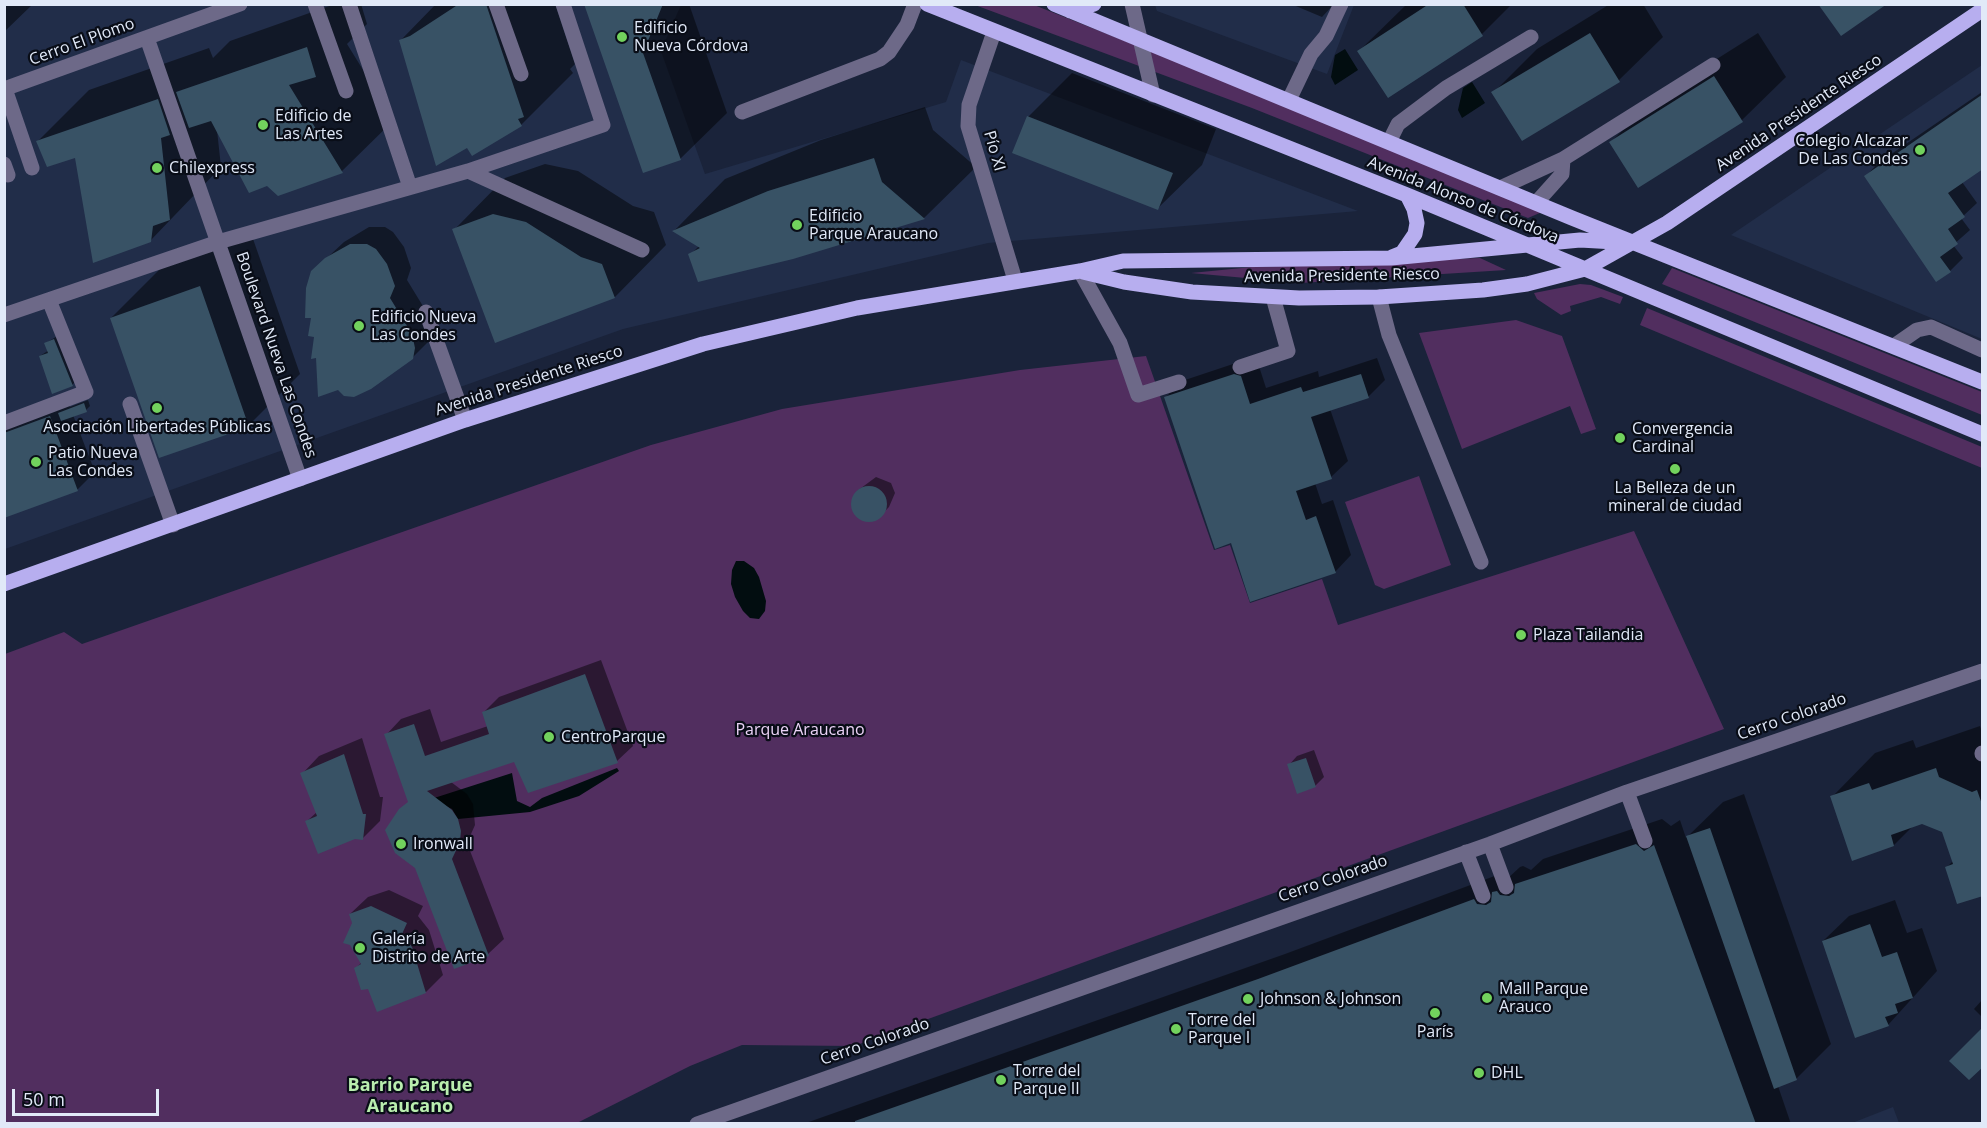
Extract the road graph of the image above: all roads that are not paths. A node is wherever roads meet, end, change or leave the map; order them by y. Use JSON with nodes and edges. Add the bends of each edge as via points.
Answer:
{"nodes":[{"id":1,"x":240,"y":4,"type":"edge"},
{"id":2,"x":315,"y":4,"type":"edge"},
{"id":3,"x":349,"y":4,"type":"edge"},
{"id":4,"x":496,"y":4,"type":"edge"},
{"id":5,"x":563,"y":4,"type":"edge"},
{"id":6,"x":915,"y":4,"type":"edge"},
{"id":7,"x":927,"y":4,"type":"edge"},
{"id":8,"x":1054,"y":4,"type":"edge"},
{"id":9,"x":1094,"y":4,"type":"edge"},
{"id":10,"x":1132,"y":4,"type":"edge"},
{"id":11,"x":1341,"y":4,"type":"edge"},
{"id":12,"x":1983,"y":10,"type":"edge"},
{"id":13,"x":1070,"y":11,"type":"junction"},
{"id":14,"x":994,"y":32,"type":"junction"},
{"id":15,"x":1531,"y":37,"type":"dead end"},
{"id":16,"x":147,"y":38,"type":"junction"},
{"id":17,"x":1142,"y":40,"type":"junction"},
{"id":18,"x":1713,"y":65,"type":"dead end"},
{"id":19,"x":521,"y":74,"type":"dead end"},
{"id":20,"x":5,"y":89,"type":"edge"},
{"id":21,"x":346,"y":91,"type":"dead end"},
{"id":22,"x":1153,"y":95,"type":"junction"},
{"id":23,"x":1290,"y":100,"type":"junction"},
{"id":24,"x":742,"y":111,"type":"dead end"},
{"id":25,"x":1389,"y":142,"type":"junction"},
{"id":26,"x":1563,"y":159,"type":"junction"},
{"id":27,"x":32,"y":168,"type":"dead end"},
{"id":28,"x":468,"y":171,"type":"junction"},
{"id":29,"x":410,"y":187,"type":"junction"},
{"id":30,"x":1500,"y":188,"type":"junction"},
{"id":31,"x":1407,"y":195,"type":"junction"},
{"id":32,"x":1536,"y":203,"type":"junction"},
{"id":33,"x":218,"y":242,"type":"junction"},
{"id":34,"x":1633,"y":243,"type":"junction"},
{"id":35,"x":1527,"y":245,"type":"junction"},
{"id":36,"x":642,"y":250,"type":"dead end"},
{"id":37,"x":1391,"y":258,"type":"junction"},
{"id":38,"x":1585,"y":269,"type":"junction"},
{"id":39,"x":1080,"y":272,"type":"junction"},
{"id":40,"x":1015,"y":280,"type":"junction"},
{"id":41,"x":1273,"y":297,"type":"junction"},
{"id":42,"x":1379,"y":297,"type":"junction"},
{"id":43,"x":49,"y":300,"type":"junction"},
{"id":44,"x":426,"y":312,"type":"dead end"},
{"id":45,"x":4,"y":315,"type":"edge"},
{"id":46,"x":1894,"y":346,"type":"junction"},
{"id":47,"x":1983,"y":350,"type":"edge"},
{"id":48,"x":1240,"y":368,"type":"dead end"},
{"id":49,"x":1179,"y":382,"type":"dead end"},
{"id":50,"x":1983,"y":382,"type":"edge"},
{"id":51,"x":130,"y":404,"type":"dead end"},
{"id":52,"x":465,"y":420,"type":"junction"},
{"id":53,"x":4,"y":423,"type":"edge"},
{"id":54,"x":1983,"y":434,"type":"edge"},
{"id":55,"x":300,"y":479,"type":"junction"},
{"id":56,"x":173,"y":525,"type":"junction"},
{"id":57,"x":1481,"y":562,"type":"dead end"},
{"id":58,"x":4,"y":584,"type":"edge"},
{"id":59,"x":1983,"y":671,"type":"edge"},
{"id":60,"x":1627,"y":792,"type":"junction"},
{"id":61,"x":1645,"y":841,"type":"dead end"},
{"id":62,"x":1490,"y":844,"type":"junction"},
{"id":63,"x":1466,"y":852,"type":"junction"},
{"id":64,"x":1506,"y":887,"type":"dead end"},
{"id":65,"x":1483,"y":896,"type":"dead end"},
{"id":66,"x":697,"y":1124,"type":"edge"}],
"edges":[{"from":1,"to":16,"type":"street","name":"Cerro El Plomo"},
{"from":2,"to":21,"type":"street"},
{"from":3,"to":29,"type":"street"},
{"from":4,"to":19,"type":"street"},
{"from":5,"to":28,"type":"street","name":"Boulevard Nueva Las Condes","via":[[603,125]]},
{"from":6,"to":24,"type":"street","via":[[908,25],[880,59]]},
{"from":7,"to":14,"type":"main road","name":"Avenida Alonso de Córdova"},
{"from":8,"to":13,"type":"main road","name":"Avenida Alonso de Córdova"},
{"from":9,"to":13,"type":"main road"},
{"from":10,"to":17,"type":"street"},
{"from":11,"to":23,"type":"street","via":[[1326,36],[1311,54]]},
{"from":12,"to":34,"type":"main road","name":"Avenida Presidente Riesco"},
{"from":13,"to":17,"type":"main road","name":"Avenida Alonso de Córdova"},
{"from":14,"to":22,"type":"main road","name":"Avenida Alonso de Córdova"},
{"from":14,"to":40,"type":"street","name":"Pío XI","via":[[969,105],[968,126]]},
{"from":15,"to":25,"type":"street","via":[[1446,88],[1408,116],[1398,124]]},
{"from":16,"to":20,"type":"street","name":"Cerro El Plomo"},
{"from":16,"to":33,"type":"street","name":"Boulevard Nueva Las Condes"},
{"from":17,"to":22,"type":"street"},
{"from":17,"to":23,"type":"main road","name":"Avenida Alonso de Córdova"},
{"from":18,"to":26,"type":"street"},
{"from":20,"to":27,"type":"street"},
{"from":22,"to":31,"type":"main road","name":"Avenida Alonso de Córdova"},
{"from":23,"to":25,"type":"main road","name":"Avenida Alonso de Córdova"},
{"from":25,"to":30,"type":"main road","name":"Avenida Alonso de Córdova"},
{"from":26,"to":30,"type":"street"},
{"from":26,"to":32,"type":"street","via":[[1562,174]]},
{"from":28,"to":29,"type":"street","name":"Boulevard Nueva Las Condes"},
{"from":28,"to":36,"type":"street"},
{"from":29,"to":33,"type":"street","name":"Boulevard Nueva Las Condes"},
{"from":30,"to":32,"type":"main road","name":"Avenida Alonso de Córdova"},
{"from":31,"to":35,"type":"main road","name":"Avenida Alonso de Córdova"},
{"from":31,"to":37,"type":"main road","via":[[1417,223],[1415,234],[1402,253]]},
{"from":32,"to":34,"type":"main road","name":"Avenida Alonso de Córdova"},
{"from":33,"to":43,"type":"street","name":"Boulevard Nueva Las Condes"},
{"from":33,"to":55,"type":"street","name":"Boulevard Nueva Las Condes"},
{"from":34,"to":35,"type":"main road","name":"Avenida Presidente Riesco","via":[[1580,240]]},
{"from":34,"to":38,"type":"main road","name":"Avenida Presidente Riesco"},
{"from":34,"to":46,"type":"main road","name":"Avenida Alonso de Córdova"},
{"from":35,"to":37,"type":"main road","name":"Avenida Presidente Riesco"},
{"from":35,"to":38,"type":"main road","name":"Avenida Alonso de Córdova"},
{"from":37,"to":39,"type":"main road","name":"Avenida Presidente Riesco","via":[[1123,261]]},
{"from":38,"to":42,"type":"main road","name":"Avenida Presidente Riesco","via":[[1483,290]]},
{"from":38,"to":54,"type":"main road","name":"Avenida Alonso de Córdova"},
{"from":39,"to":40,"type":"main road","name":"Avenida Presidente Riesco"},
{"from":39,"to":41,"type":"main road","name":"Avenida Presidente Riesco","via":[[1192,292]]},
{"from":39,"to":49,"type":"street","via":[[1120,343],[1138,395]]},
{"from":40,"to":52,"type":"main road","name":"Avenida Presidente Riesco","via":[[756,329]]},
{"from":41,"to":42,"type":"main road","name":"Avenida Presidente Riesco"},
{"from":41,"to":48,"type":"street","via":[[1288,351]]},
{"from":42,"to":57,"type":"street","via":[[1389,334]]},
{"from":43,"to":45,"type":"street","name":"Boulevard Nueva Las Condes"},
{"from":43,"to":53,"type":"street","via":[[86,392]]},
{"from":44,"to":52,"type":"street"},
{"from":46,"to":47,"type":"street","via":[[1917,330],[1931,327]]},
{"from":46,"to":50,"type":"main road","name":"Avenida Alonso de Córdova"},
{"from":51,"to":56,"type":"street"},
{"from":52,"to":55,"type":"main road","name":"Avenida Presidente Riesco"},
{"from":55,"to":56,"type":"main road","name":"Avenida Presidente Riesco"},
{"from":56,"to":58,"type":"main road","name":"Avenida Presidente Riesco"},
{"from":59,"to":60,"type":"street","name":"Cerro Colorado"},
{"from":60,"to":61,"type":"street"},
{"from":60,"to":62,"type":"street","name":"Cerro Colorado"},
{"from":62,"to":63,"type":"street","name":"Cerro Colorado"},
{"from":62,"to":64,"type":"street"},
{"from":63,"to":65,"type":"street"},
{"from":63,"to":66,"type":"street","name":"Cerro Colorado"}]}
